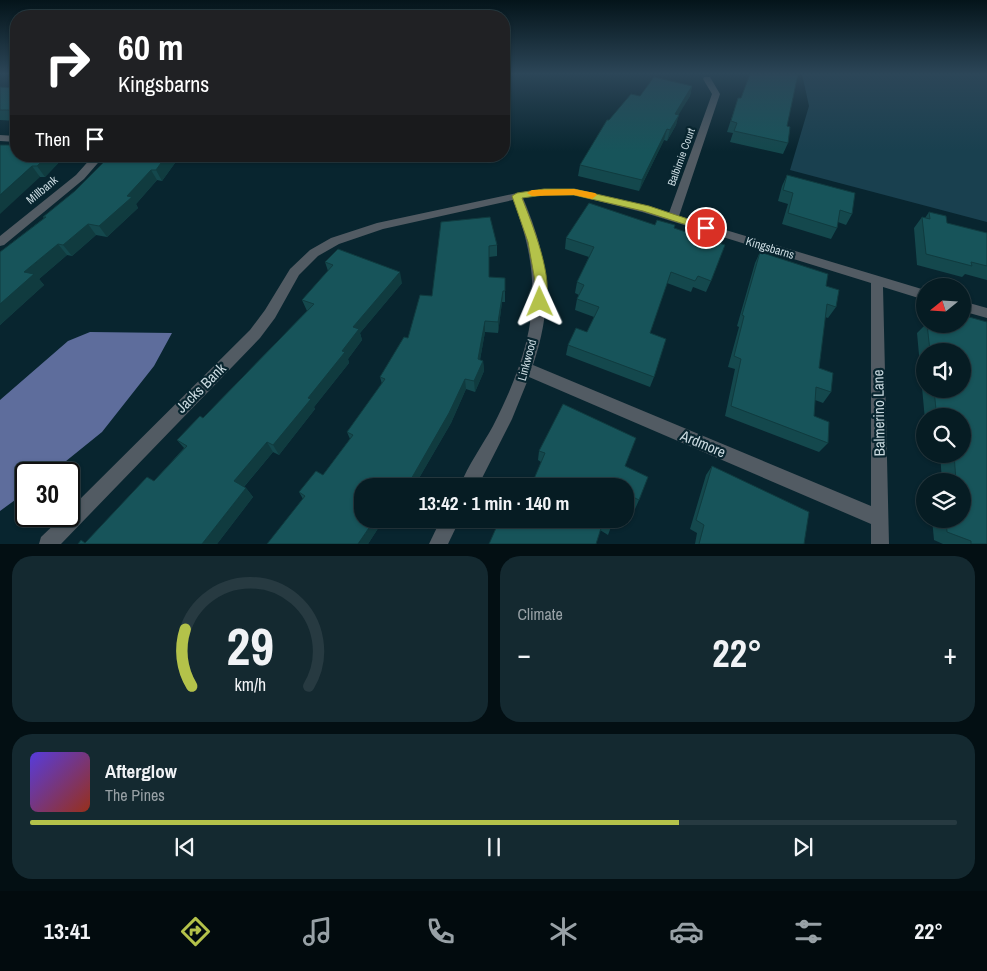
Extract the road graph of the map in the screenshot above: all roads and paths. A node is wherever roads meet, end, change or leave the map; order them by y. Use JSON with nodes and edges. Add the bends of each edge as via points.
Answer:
{"nodes":[{"id":1,"x":714,"y":99,"type":"edge"},
{"id":2,"x":94,"y":162,"type":"edge"},
{"id":3,"x":517,"y":196,"type":"junction"},
{"id":4,"x":673,"y":218,"type":"junction"},
{"id":5,"x":350,"y":235,"type":"joint"},
{"id":6,"x":0,"y":242,"type":"edge"},
{"id":7,"x":878,"y":282,"type":"junction"},
{"id":8,"x":916,"y":293,"type":"edge"},
{"id":9,"x":971,"y":309,"type":"edge"},
{"id":10,"x":987,"y":313,"type":"edge"},
{"id":11,"x":526,"y":369,"type":"junction"},
{"id":12,"x":473,"y":478,"type":"edge"},
{"id":13,"x":880,"y":519,"type":"junction"},
{"id":14,"x":447,"y":528,"type":"edge"},
{"id":15,"x":48,"y":544,"type":"edge"},
{"id":16,"x":438,"y":544,"type":"edge"},
{"id":17,"x":880,"y":544,"type":"edge"}],
"edges":[{"from":1,"to":4,"type":"street","name":"Balbirnie Court"},
{"from":2,"to":6,"type":"street","name":"Millbank","via":[[80,177]]},
{"from":3,"to":4,"type":"street","name":"Kingsbarns","via":[[574,192]]},
{"from":3,"to":5,"type":"street","name":"Kingsbarns"},
{"from":3,"to":11,"type":"street","name":"Linkwood","via":[[534,242],[540,281],[538,321]]},
{"from":4,"to":7,"type":"street","name":"Kingsbarns"},
{"from":5,"to":15,"type":"street","name":"Jacks Bank","via":[[321,248],[300,265],[255,334]]},
{"from":7,"to":8,"type":"street","name":"Kingsbarns"},
{"from":7,"to":13,"type":"street","name":"Balmerino Lane"},
{"from":9,"to":10,"type":"street"},
{"from":11,"to":12,"type":"street","name":"Linkwood","via":[[514,402]]},
{"from":11,"to":13,"type":"street","name":"Ardmore"},
{"from":13,"to":17,"type":"street","name":"Balmerino Lane"},
{"from":14,"to":16,"type":"street"}]}
